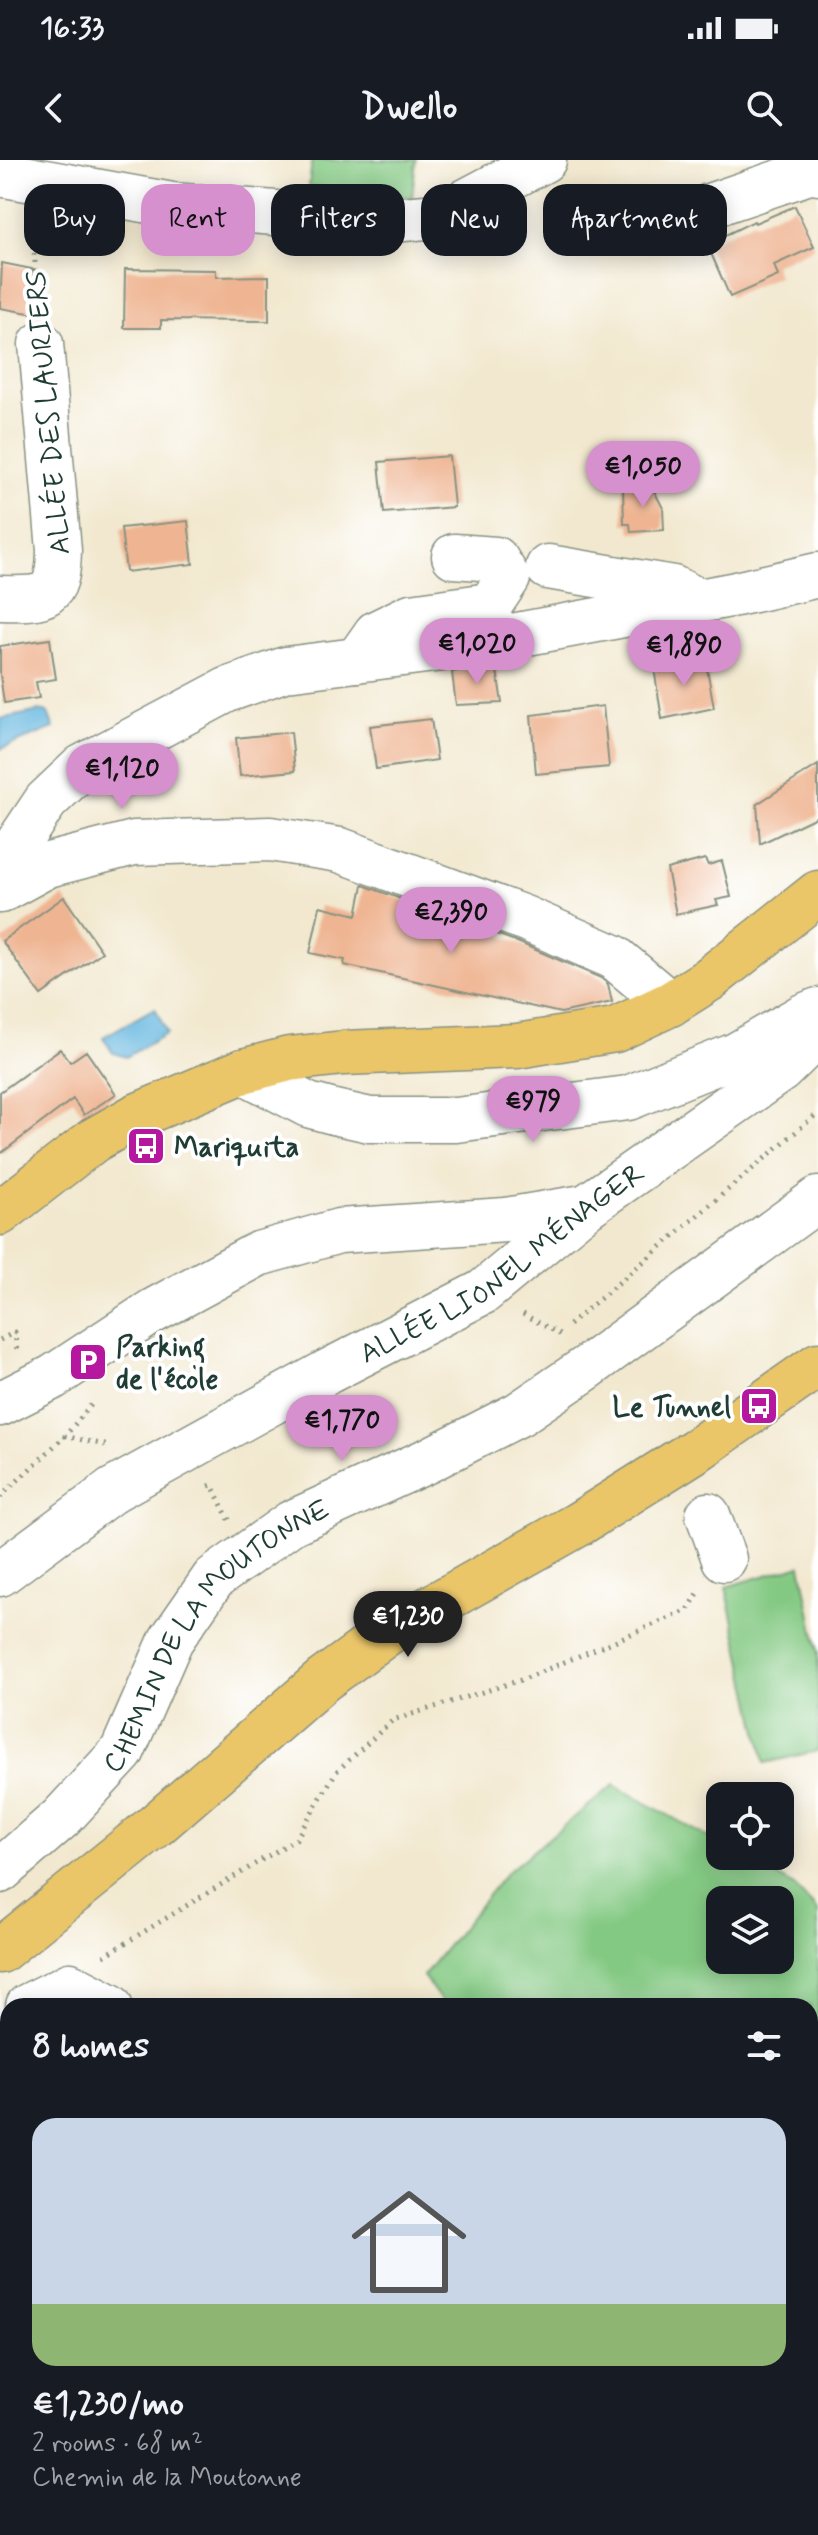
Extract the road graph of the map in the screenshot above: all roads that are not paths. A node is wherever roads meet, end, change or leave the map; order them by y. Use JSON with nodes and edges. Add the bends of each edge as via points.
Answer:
{"nodes":[{"id":1,"x":544,"y":160,"type":"edge"},
{"id":2,"x":818,"y":173,"type":"edge"},
{"id":3,"x":14,"y":177,"type":"edge"},
{"id":4,"x":727,"y":200,"type":"edge"},
{"id":5,"x":41,"y":344,"type":"road end"},
{"id":6,"x":454,"y":556,"type":"dead end"},
{"id":7,"x":548,"y":567,"type":"dead end"},
{"id":8,"x":818,"y":575,"type":"edge"},
{"id":9,"x":0,"y":598,"type":"edge"},
{"id":10,"x":698,"y":600,"type":"junction"},
{"id":11,"x":357,"y":660,"type":"junction"},
{"id":12,"x":0,"y":889,"type":"edge"},
{"id":13,"x":818,"y":893,"type":"edge"},
{"id":14,"x":670,"y":1004,"type":"junction"},
{"id":15,"x":818,"y":1010,"type":"edge"},
{"id":16,"x":818,"y":1027,"type":"edge"},
{"id":17,"x":243,"y":1071,"type":"junction"},
{"id":18,"x":818,"y":1199,"type":"edge"},
{"id":19,"x":587,"y":1206,"type":"junction"},
{"id":20,"x":0,"y":1213,"type":"edge"},
{"id":21,"x":818,"y":1365,"type":"edge"},
{"id":22,"x":0,"y":1404,"type":"edge"},
{"id":23,"x":708,"y":1515,"type":"dead end"},
{"id":24,"x":713,"y":1573,"type":"road end"},
{"id":25,"x":0,"y":1574,"type":"edge"},
{"id":26,"x":0,"y":1871,"type":"edge"},
{"id":27,"x":0,"y":1951,"type":"edge"},
{"id":28,"x":44,"y":1998,"type":"edge"},
{"id":29,"x":95,"y":1998,"type":"edge"}],
"edges":[{"from":1,"to":3,"type":"street","via":[[438,216],[380,221],[172,205]]},
{"from":2,"to":4,"type":"street"},
{"from":5,"to":9,"type":"street","name":"ALLÉE DES LAURIERS","via":[[58,577],[54,588],[42,596]]},
{"from":6,"to":11,"type":"street","via":[[496,559],[508,578],[490,605],[411,616],[376,633]]},
{"from":7,"to":10,"type":"street","via":[[673,588]]},
{"from":8,"to":10,"type":"street"},
{"from":10,"to":11,"type":"street"},
{"from":11,"to":12,"type":"street","via":[[286,669],[227,690],[82,767],[46,801],[16,846]]},
{"from":12,"to":14,"type":"street","via":[[48,865],[134,843],[270,839],[340,850],[614,957]]},
{"from":13,"to":14,"type":"main road"},
{"from":14,"to":17,"type":"main road","via":[[615,1030],[517,1046],[344,1053]]},
{"from":15,"to":17,"type":"street","via":[[736,1055],[628,1098],[456,1120],[370,1120],[334,1112],[308,1105]]},
{"from":16,"to":19,"type":"street","name":"ALLÉE LIONEL MÉNAGER","via":[[816,1036],[781,1070]]},
{"from":17,"to":20,"type":"main road","via":[[136,1116],[94,1140]]},
{"from":18,"to":26,"type":"street","name":"CHEMIN DE LA MOUTONNE","via":[[519,1414],[291,1523],[214,1578],[171,1640],[122,1752],[61,1818]]},
{"from":19,"to":22,"type":"street","via":[[506,1220],[339,1231],[258,1254]]},
{"from":19,"to":25,"type":"street","name":"ALLÉE LIONEL MÉNAGER","via":[[483,1292],[113,1490]]},
{"from":21,"to":27,"type":"main road","via":[[577,1525],[393,1629],[323,1680]]},
{"from":23,"to":24,"type":"street"},
{"from":28,"to":29,"type":"street","via":[[70,1985]]}]}
